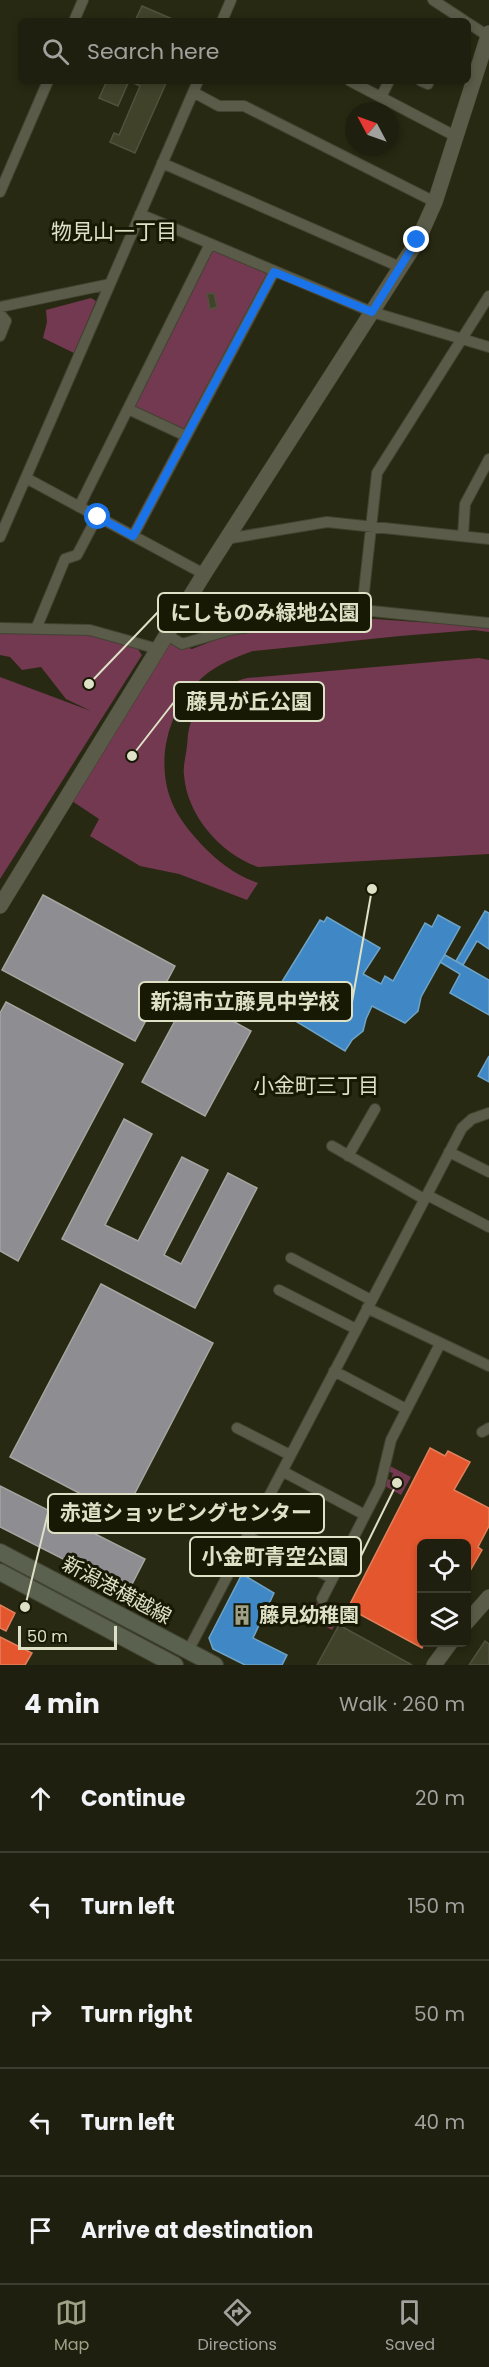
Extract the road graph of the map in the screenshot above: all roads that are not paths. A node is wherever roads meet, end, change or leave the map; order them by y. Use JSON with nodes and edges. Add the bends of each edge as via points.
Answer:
{"nodes":[{"id":1,"x":83,"y":0,"type":"edge"},
{"id":2,"x":231,"y":0,"type":"edge"},
{"id":3,"x":433,"y":0,"type":"edge"},
{"id":4,"x":75,"y":18,"type":"edge"},
{"id":5,"x":227,"y":18,"type":"edge"},
{"id":6,"x":461,"y":18,"type":"edge"},
{"id":7,"x":471,"y":24,"type":"edge"},
{"id":8,"x":489,"y":35,"type":"edge"},
{"id":9,"x":47,"y":84,"type":"edge"},
{"id":10,"x":357,"y":84,"type":"edge"},
{"id":11,"x":388,"y":84,"type":"edge"},
{"id":12,"x":195,"y":86,"type":"edge"},
{"id":13,"x":381,"y":97,"type":"junction"},
{"id":14,"x":457,"y":136,"type":"junction"},
{"id":15,"x":162,"y":163,"type":"junction"},
{"id":16,"x":0,"y":192,"type":"edge"},
{"id":17,"x":435,"y":202,"type":"junction"},
{"id":18,"x":140,"y":214,"type":"junction"},
{"id":19,"x":210,"y":244,"type":"junction"},
{"id":20,"x":400,"y":267,"type":"junction"},
{"id":21,"x":274,"y":272,"type":"junction"},
{"id":22,"x":110,"y":284,"type":"junction"},
{"id":23,"x":489,"y":296,"type":"edge"},
{"id":24,"x":0,"y":307,"type":"edge"},
{"id":25,"x":372,"y":312,"type":"junction"},
{"id":26,"x":0,"y":314,"type":"edge"},
{"id":27,"x":0,"y":336,"type":"edge"},
{"id":28,"x":463,"y":340,"type":"junction"},
{"id":29,"x":489,"y":347,"type":"edge"},
{"id":30,"x":128,"y":409,"type":"junction"},
{"id":31,"x":186,"y":436,"type":"junction"},
{"id":32,"x":489,"y":459,"type":"edge"},
{"id":33,"x":26,"y":478,"type":"junction"},
{"id":34,"x":79,"y":507,"type":"junction"},
{"id":35,"x":98,"y":517,"type":"junction"},
{"id":36,"x":370,"y":528,"type":"junction"},
{"id":37,"x":133,"y":536,"type":"junction"},
{"id":38,"x":463,"y":536,"type":"junction"},
{"id":39,"x":0,"y":537,"type":"edge"},
{"id":40,"x":226,"y":539,"type":"junction"},
{"id":41,"x":489,"y":539,"type":"edge"},
{"id":42,"x":204,"y":574,"type":"junction"},
{"id":43,"x":362,"y":610,"type":"junction"},
{"id":44,"x":489,"y":623,"type":"edge"},
{"id":45,"x":0,"y":628,"type":"edge"},
{"id":46,"x":36,"y":629,"type":"junction"},
{"id":47,"x":167,"y":635,"type":"junction"},
{"id":48,"x":158,"y":649,"type":"junction"},
{"id":49,"x":0,"y":906,"type":"edge"},
{"id":50,"x":375,"y":1109,"type":"dead end"},
{"id":51,"x":489,"y":1113,"type":"edge"},
{"id":52,"x":332,"y":1146,"type":"dead end"},
{"id":53,"x":449,"y":1152,"type":"junction"},
{"id":54,"x":348,"y":1156,"type":"junction"},
{"id":55,"x":489,"y":1172,"type":"edge"},
{"id":56,"x":425,"y":1197,"type":"junction"},
{"id":57,"x":489,"y":1227,"type":"edge"},
{"id":58,"x":291,"y":1258,"type":"dead end"},
{"id":59,"x":279,"y":1290,"type":"dead end"},
{"id":60,"x":369,"y":1304,"type":"junction"},
{"id":61,"x":356,"y":1329,"type":"junction"},
{"id":62,"x":440,"y":1344,"type":"junction"},
{"id":63,"x":489,"y":1366,"type":"edge"},
{"id":64,"x":334,"y":1371,"type":"junction"},
{"id":65,"x":406,"y":1409,"type":"junction"},
{"id":66,"x":237,"y":1428,"type":"dead end"},
{"id":67,"x":290,"y":1455,"type":"junction"},
{"id":68,"x":282,"y":1471,"type":"junction"},
{"id":69,"x":365,"y":1515,"type":"junction"},
{"id":70,"x":247,"y":1536,"type":"junction"},
{"id":71,"x":0,"y":1552,"type":"edge"},
{"id":72,"x":0,"y":1572,"type":"edge"},
{"id":73,"x":332,"y":1578,"type":"junction"},
{"id":74,"x":489,"y":1597,"type":"edge"},
{"id":75,"x":322,"y":1599,"type":"dead end"},
{"id":76,"x":471,"y":1617,"type":"edge"},
{"id":77,"x":447,"y":1647,"type":"edge"},
{"id":78,"x":188,"y":1651,"type":"junction"},
{"id":79,"x":175,"y":1665,"type":"edge"},
{"id":80,"x":215,"y":1665,"type":"edge"},
{"id":81,"x":434,"y":1665,"type":"edge"}],
"edges":[{"from":1,"to":4,"type":"street"},
{"from":2,"to":5,"type":"street"},
{"from":3,"to":6,"type":"street"},
{"from":7,"to":8,"type":"street"},
{"from":8,"to":14,"type":"street"},
{"from":9,"to":16,"type":"street"},
{"from":10,"to":13,"type":"street"},
{"from":11,"to":13,"type":"street"},
{"from":12,"to":15,"type":"street"},
{"from":12,"to":17,"type":"street","via":[[219,106],[244,106]]},
{"from":13,"to":14,"type":"street"},
{"from":14,"to":17,"type":"street"},
{"from":15,"to":18,"type":"street"},
{"from":15,"to":20,"type":"street"},
{"from":17,"to":20,"type":"street"},
{"from":18,"to":19,"type":"street"},
{"from":18,"to":22,"type":"street"},
{"from":19,"to":21,"type":"street"},
{"from":19,"to":30,"type":"street"},
{"from":20,"to":25,"type":"street"},
{"from":21,"to":25,"type":"street"},
{"from":21,"to":31,"type":"street"},
{"from":22,"to":24,"type":"street"},
{"from":22,"to":33,"type":"street"},
{"from":23,"to":28,"type":"street"},
{"from":25,"to":28,"type":"street"},
{"from":25,"to":40,"type":"street"},
{"from":26,"to":27,"type":"street","via":[[6,321]]},
{"from":28,"to":29,"type":"street"},
{"from":28,"to":36,"type":"street","via":[[377,473]]},
{"from":30,"to":31,"type":"street"},
{"from":30,"to":34,"type":"street"},
{"from":31,"to":37,"type":"street"},
{"from":32,"to":38,"type":"street","via":[[465,504]]},
{"from":33,"to":34,"type":"street"},
{"from":33,"to":39,"type":"street"},
{"from":34,"to":35,"type":"street"},
{"from":35,"to":37,"type":"street"},
{"from":35,"to":46,"type":"street","via":[[77,555],[65,559]]},
{"from":36,"to":38,"type":"street"},
{"from":36,"to":40,"type":"street","via":[[327,522]]},
{"from":36,"to":43,"type":"street"},
{"from":37,"to":42,"type":"street"},
{"from":38,"to":41,"type":"street"},
{"from":40,"to":42,"type":"street"},
{"from":42,"to":47,"type":"street"},
{"from":43,"to":44,"type":"street"},
{"from":43,"to":47,"type":"street","via":[[230,630],[182,644]]},
{"from":45,"to":46,"type":"street"},
{"from":46,"to":48,"type":"street","via":[[90,630]]},
{"from":47,"to":48,"type":"street"},
{"from":48,"to":49,"type":"street"},
{"from":50,"to":54,"type":"street"},
{"from":51,"to":53,"type":"street","via":[[468,1122]]},
{"from":52,"to":54,"type":"street"},
{"from":53,"to":55,"type":"street"},
{"from":53,"to":56,"type":"street"},
{"from":54,"to":56,"type":"street"},
{"from":56,"to":57,"type":"street"},
{"from":56,"to":60,"type":"street"},
{"from":58,"to":60,"type":"street"},
{"from":59,"to":61,"type":"street"},
{"from":60,"to":61,"type":"street"},
{"from":60,"to":62,"type":"street"},
{"from":61,"to":64,"type":"street"},
{"from":62,"to":63,"type":"street"},
{"from":62,"to":65,"type":"street"},
{"from":64,"to":65,"type":"street"},
{"from":64,"to":67,"type":"street"},
{"from":65,"to":69,"type":"street","via":[[391,1440],[380,1486]]},
{"from":66,"to":67,"type":"street"},
{"from":67,"to":68,"type":"street"},
{"from":68,"to":69,"type":"street"},
{"from":68,"to":70,"type":"street"},
{"from":69,"to":73,"type":"street"},
{"from":70,"to":73,"type":"street"},
{"from":70,"to":78,"type":"street"},
{"from":71,"to":78,"type":"main road","name":"新潟港横越線"},
{"from":72,"to":79,"type":"main road","name":"新潟港横越線"},
{"from":73,"to":75,"type":"street"},
{"from":74,"to":76,"type":"street"},
{"from":77,"to":81,"type":"street"},
{"from":78,"to":80,"type":"main road","name":"新潟港横越線"}]}
